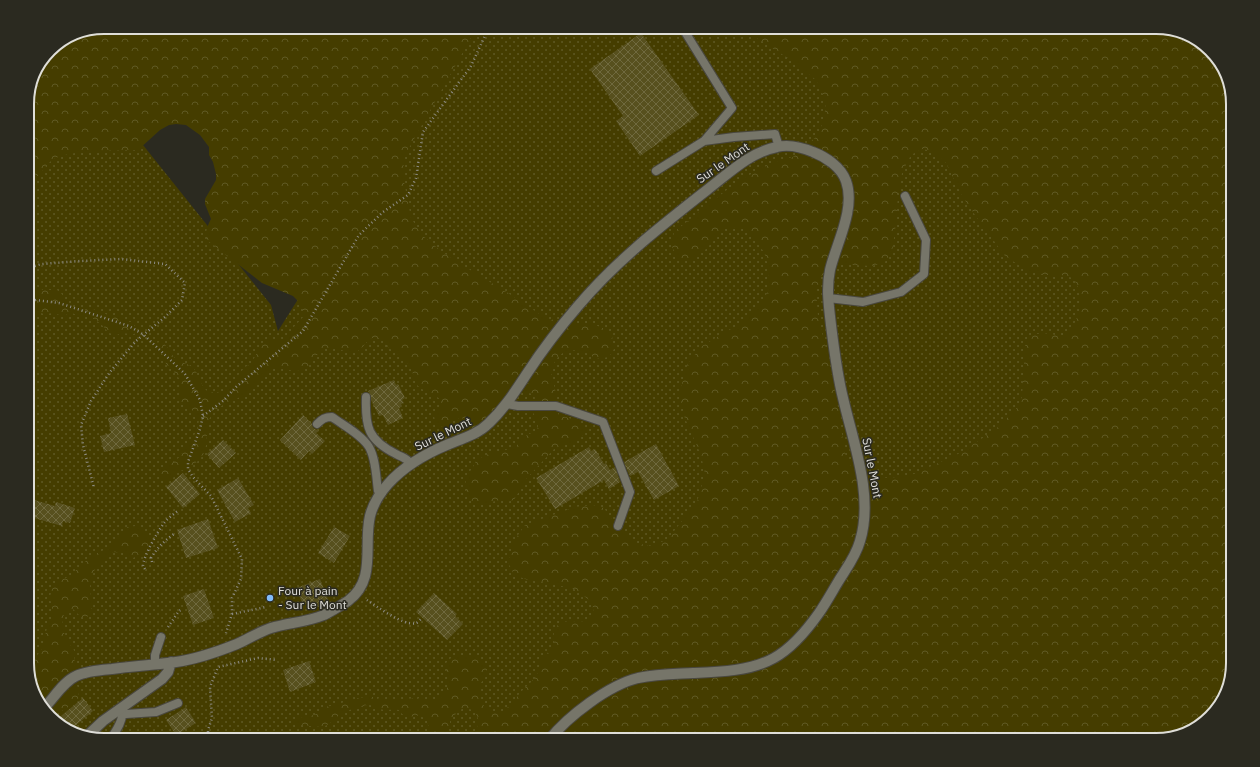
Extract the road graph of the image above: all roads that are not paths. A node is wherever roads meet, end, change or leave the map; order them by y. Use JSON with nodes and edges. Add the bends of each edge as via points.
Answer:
{"nodes":[{"id":1,"x":686,"y":34,"type":"edge"},
{"id":2,"x":704,"y":141,"type":"junction"},
{"id":3,"x":779,"y":147,"type":"junction"},
{"id":4,"x":656,"y":170,"type":"dead end"},
{"id":5,"x":905,"y":196,"type":"dead end"},
{"id":6,"x":828,"y":298,"type":"junction"},
{"id":7,"x":366,"y":397,"type":"dead end"},
{"id":8,"x":507,"y":404,"type":"junction"},
{"id":9,"x":317,"y":424,"type":"dead end"},
{"id":10,"x":411,"y":464,"type":"junction"},
{"id":11,"x":382,"y":493,"type":"junction"},
{"id":12,"x":618,"y":526,"type":"dead end"},
{"id":13,"x":161,"y":637,"type":"road end"},
{"id":14,"x":172,"y":662,"type":"junction"},
{"id":15,"x":155,"y":664,"type":"junction"},
{"id":16,"x":178,"y":703,"type":"dead end"},
{"id":17,"x":47,"y":705,"type":"edge"},
{"id":18,"x":120,"y":711,"type":"junction"},
{"id":19,"x":93,"y":732,"type":"edge"},
{"id":20,"x":114,"y":733,"type":"edge"},
{"id":21,"x":555,"y":733,"type":"edge"}],
"edges":[{"from":1,"to":2,"type":"lane","via":[[732,108]]},
{"from":2,"to":3,"type":"lane","via":[[775,134]]},
{"from":2,"to":4,"type":"lane"},
{"from":3,"to":6,"type":"street","name":"Sur le Mont","via":[[802,148],[825,158],[841,172],[847,184],[846,216],[830,272]]},
{"from":3,"to":8,"type":"street","name":"Sur le Mont","via":[[771,148],[736,167],[616,264],[553,337]]},
{"from":5,"to":6,"type":"lane","via":[[926,240],[924,274],[901,292],[863,302]]},
{"from":6,"to":21,"type":"street","name":"Sur le Mont","via":[[834,351],[863,484],[866,510],[861,538],[848,566],[805,631],[776,657],[741,668],[700,673],[658,674],[627,681],[578,711]]},
{"from":7,"to":10,"type":"lane","via":[[366,419],[370,433],[385,448],[407,459]]},
{"from":8,"to":10,"type":"street","name":"Sur le Mont","via":[[486,427],[470,437],[429,453]]},
{"from":8,"to":12,"type":"lane","via":[[556,406],[603,422],[630,492]]},
{"from":9,"to":11,"type":"lane","via":[[326,417],[332,417],[363,440],[372,455],[378,491]]},
{"from":10,"to":11,"type":"street","name":"Sur le Mont"},
{"from":11,"to":14,"type":"street","name":"Sur le Mont","via":[[372,509],[369,521],[367,566],[363,582],[350,600],[318,617],[269,629],[201,657]]},
{"from":13,"to":15,"type":"lane"},
{"from":14,"to":15,"type":"street","name":"Sur le Mont"},
{"from":14,"to":18,"type":"street","via":[[162,679]]},
{"from":15,"to":17,"type":"street","name":"Sur le Mont","via":[[78,675],[66,683]]},
{"from":16,"to":18,"type":"lane","via":[[156,712],[126,714]]},
{"from":18,"to":19,"type":"street"},
{"from":18,"to":20,"type":"lane","via":[[122,716]]}]}
